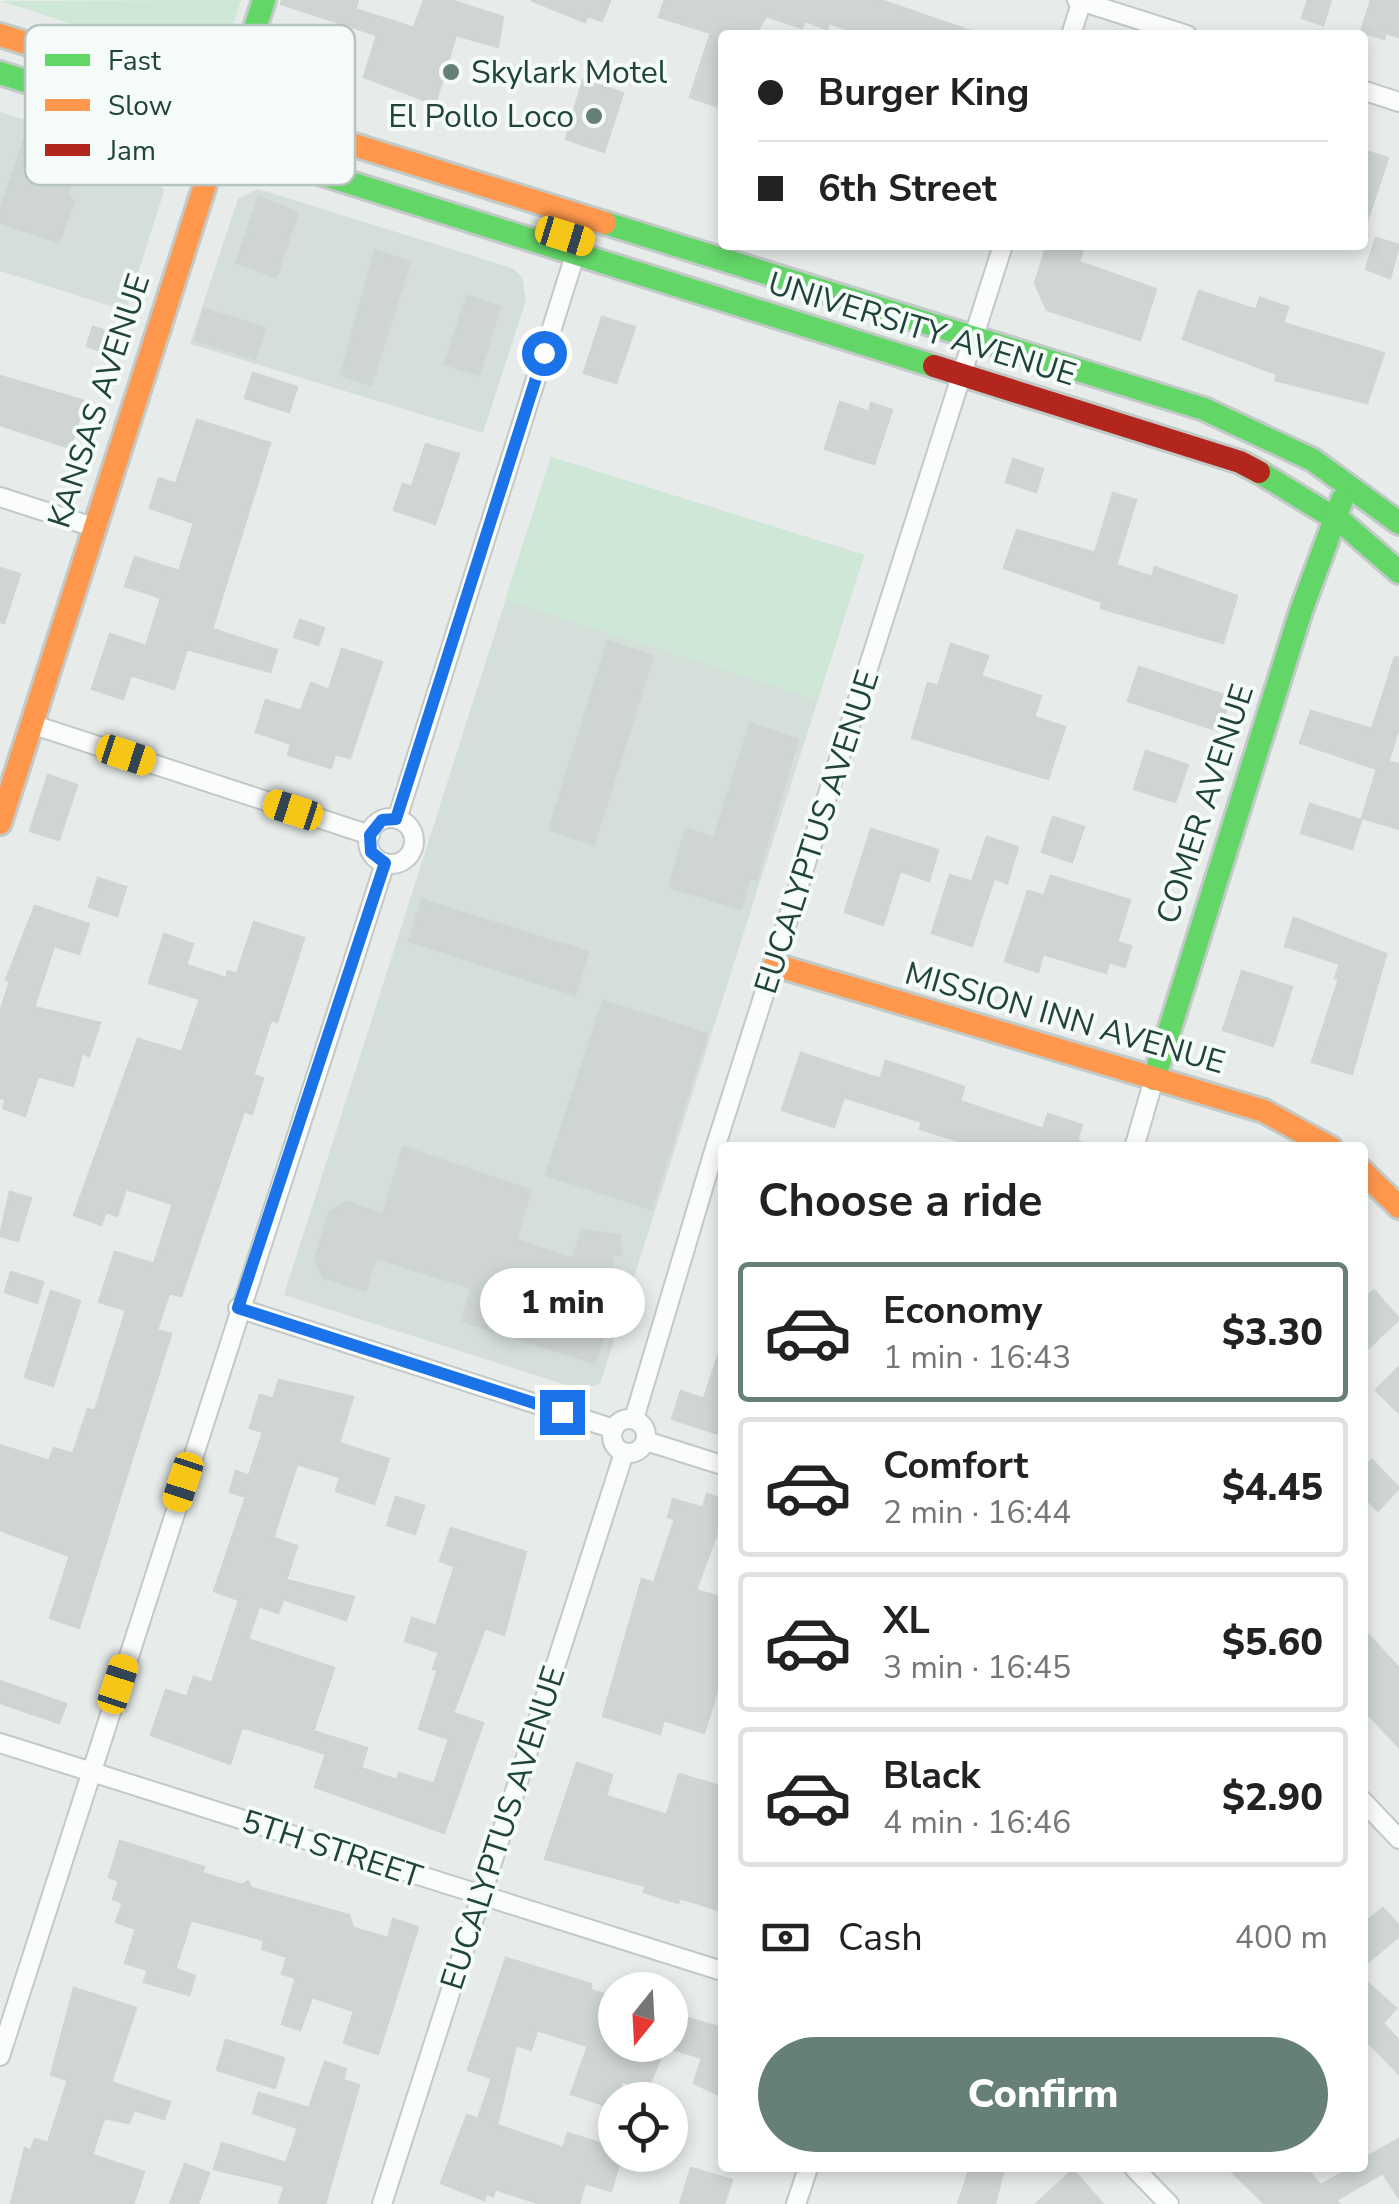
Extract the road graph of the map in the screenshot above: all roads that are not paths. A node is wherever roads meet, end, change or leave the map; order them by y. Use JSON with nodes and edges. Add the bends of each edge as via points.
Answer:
{"nodes":[{"id":1,"x":264,"y":0,"type":"edge"},
{"id":2,"x":1080,"y":0,"type":"edge"},
{"id":3,"x":256,"y":25,"type":"edge"},
{"id":4,"x":1072,"y":30,"type":"edge"},
{"id":5,"x":1172,"y":30,"type":"edge"},
{"id":6,"x":0,"y":35,"type":"edge"},
{"id":7,"x":25,"y":43,"type":"edge"},
{"id":8,"x":0,"y":72,"type":"edge"},
{"id":9,"x":25,"y":80,"type":"edge"},
{"id":10,"x":1368,"y":92,"type":"edge"},
{"id":11,"x":1399,"y":102,"type":"edge"},
{"id":12,"x":355,"y":145,"type":"edge"},
{"id":13,"x":203,"y":185,"type":"edge"},
{"id":14,"x":350,"y":185,"type":"edge"},
{"id":15,"x":509,"y":235,"type":"junction"},
{"id":16,"x":670,"y":244,"type":"junction"},
{"id":17,"x":1001,"y":250,"type":"edge"},
{"id":18,"x":575,"y":255,"type":"junction"},
{"id":19,"x":974,"y":337,"type":"junction"},
{"id":20,"x":961,"y":376,"type":"junction"},
{"id":21,"x":1349,"y":483,"type":"junction"},
{"id":22,"x":0,"y":498,"type":"edge"},
{"id":23,"x":1336,"y":517,"type":"junction"},
{"id":24,"x":1399,"y":523,"type":"edge"},
{"id":25,"x":93,"y":526,"type":"junction"},
{"id":26,"x":1399,"y":572,"type":"edge"},
{"id":27,"x":31,"y":724,"type":"junction"},
{"id":28,"x":396,"y":819,"type":"junction"},
{"id":29,"x":0,"y":822,"type":"edge"},
{"id":30,"x":370,"y":835,"type":"junction"},
{"id":31,"x":385,"y":863,"type":"junction"},
{"id":32,"x":775,"y":965,"type":"junction"},
{"id":33,"x":1154,"y":1079,"type":"junction"},
{"id":34,"x":720,"y":1142,"type":"edge"},
{"id":35,"x":1136,"y":1142,"type":"edge"},
{"id":36,"x":1320,"y":1142,"type":"edge"},
{"id":37,"x":718,"y":1149,"type":"edge"},
{"id":38,"x":1368,"y":1177,"type":"edge"},
{"id":39,"x":1399,"y":1207,"type":"edge"},
{"id":40,"x":238,"y":1308,"type":"junction"},
{"id":41,"x":634,"y":1420,"type":"junction"},
{"id":42,"x":614,"y":1428,"type":"junction"},
{"id":43,"x":646,"y":1442,"type":"junction"},
{"id":44,"x":624,"y":1453,"type":"junction"},
{"id":45,"x":718,"y":1464,"type":"edge"},
{"id":46,"x":0,"y":1743,"type":"edge"},
{"id":47,"x":90,"y":1771,"type":"junction"},
{"id":48,"x":1368,"y":1806,"type":"edge"},
{"id":49,"x":1399,"y":1839,"type":"edge"},
{"id":50,"x":480,"y":1897,"type":"junction"},
{"id":51,"x":718,"y":1970,"type":"edge"},
{"id":52,"x":0,"y":2056,"type":"edge"},
{"id":53,"x":807,"y":2172,"type":"edge"},
{"id":54,"x":1138,"y":2172,"type":"edge"},
{"id":55,"x":382,"y":2204,"type":"edge"},
{"id":56,"x":796,"y":2204,"type":"edge"},
{"id":57,"x":1169,"y":2204,"type":"edge"}],
"edges":[{"from":1,"to":3,"type":"main road","name":"KANSAS AVENUE"},
{"from":2,"to":4,"type":"street"},
{"from":2,"to":5,"type":"street"},
{"from":6,"to":7,"type":"main road","name":"UNIVERSITY AVENUE"},
{"from":8,"to":9,"type":"main road","name":"UNIVERSITY AVENUE"},
{"from":10,"to":11,"type":"street"},
{"from":12,"to":16,"type":"main road","name":"UNIVERSITY AVENUE"},
{"from":13,"to":25,"type":"main road","name":"KANSAS AVENUE"},
{"from":14,"to":15,"type":"main road","name":"UNIVERSITY AVENUE"},
{"from":15,"to":16,"type":"main road","via":[[525,227],[545,230],[646,260],[664,259]]},
{"from":15,"to":18,"type":"main road","name":"UNIVERSITY AVENUE"},
{"from":16,"to":19,"type":"main road","name":"UNIVERSITY AVENUE"},
{"from":17,"to":19,"type":"street","name":"EUCALYPTUS AVENUE"},
{"from":18,"to":20,"type":"main road","name":"UNIVERSITY AVENUE"},
{"from":18,"to":28,"type":"street"},
{"from":19,"to":20,"type":"street","name":"EUCALYPTUS AVENUE"},
{"from":19,"to":21,"type":"main road","name":"UNIVERSITY AVENUE","via":[[1204,409]]},
{"from":20,"to":23,"type":"main road","name":"UNIVERSITY AVENUE","via":[[1240,462]]},
{"from":20,"to":32,"type":"street","name":"EUCALYPTUS AVENUE"},
{"from":21,"to":23,"type":"main road","name":"COMER AVENUE"},
{"from":21,"to":24,"type":"main road","name":"UNIVERSITY AVENUE"},
{"from":22,"to":25,"type":"street"},
{"from":23,"to":26,"type":"main road","name":"UNIVERSITY AVENUE"},
{"from":23,"to":33,"type":"main road","name":"COMER AVENUE"},
{"from":25,"to":27,"type":"main road","name":"KANSAS AVENUE"},
{"from":27,"to":29,"type":"main road","name":"KANSAS AVENUE"},
{"from":27,"to":30,"type":"street"},
{"from":28,"to":30,"type":"street","via":[[382,820]]},
{"from":28,"to":31,"type":"street","via":[[409,827],[413,848],[404,860]]},
{"from":30,"to":31,"type":"street","via":[[371,852]]},
{"from":31,"to":40,"type":"street"},
{"from":32,"to":33,"type":"main road","name":"MISSION INN AVENUE"},
{"from":32,"to":34,"type":"street","name":"EUCALYPTUS AVENUE"},
{"from":33,"to":35,"type":"street","name":"COMER AVENUE"},
{"from":33,"to":36,"type":"main road","name":"MISSION INN AVENUE","via":[[1264,1111]]},
{"from":37,"to":41,"type":"street","name":"EUCALYPTUS AVENUE"},
{"from":38,"to":39,"type":"main road"},
{"from":40,"to":42,"type":"street"},
{"from":40,"to":47,"type":"street"},
{"from":41,"to":42,"type":"street"},
{"from":41,"to":43,"type":"street","via":[[643,1425]]},
{"from":42,"to":44,"type":"street","via":[[612,1440]]},
{"from":43,"to":44,"type":"street"},
{"from":43,"to":45,"type":"street"},
{"from":44,"to":50,"type":"street","name":"EUCALYPTUS AVENUE"},
{"from":46,"to":47,"type":"street","name":"5TH STREET"},
{"from":47,"to":50,"type":"street","name":"5TH STREET"},
{"from":47,"to":52,"type":"street"},
{"from":48,"to":49,"type":"street"},
{"from":50,"to":51,"type":"street","name":"5TH STREET"},
{"from":50,"to":55,"type":"street","name":"EUCALYPTUS AVENUE"},
{"from":53,"to":56,"type":"street"},
{"from":54,"to":57,"type":"street"}]}
